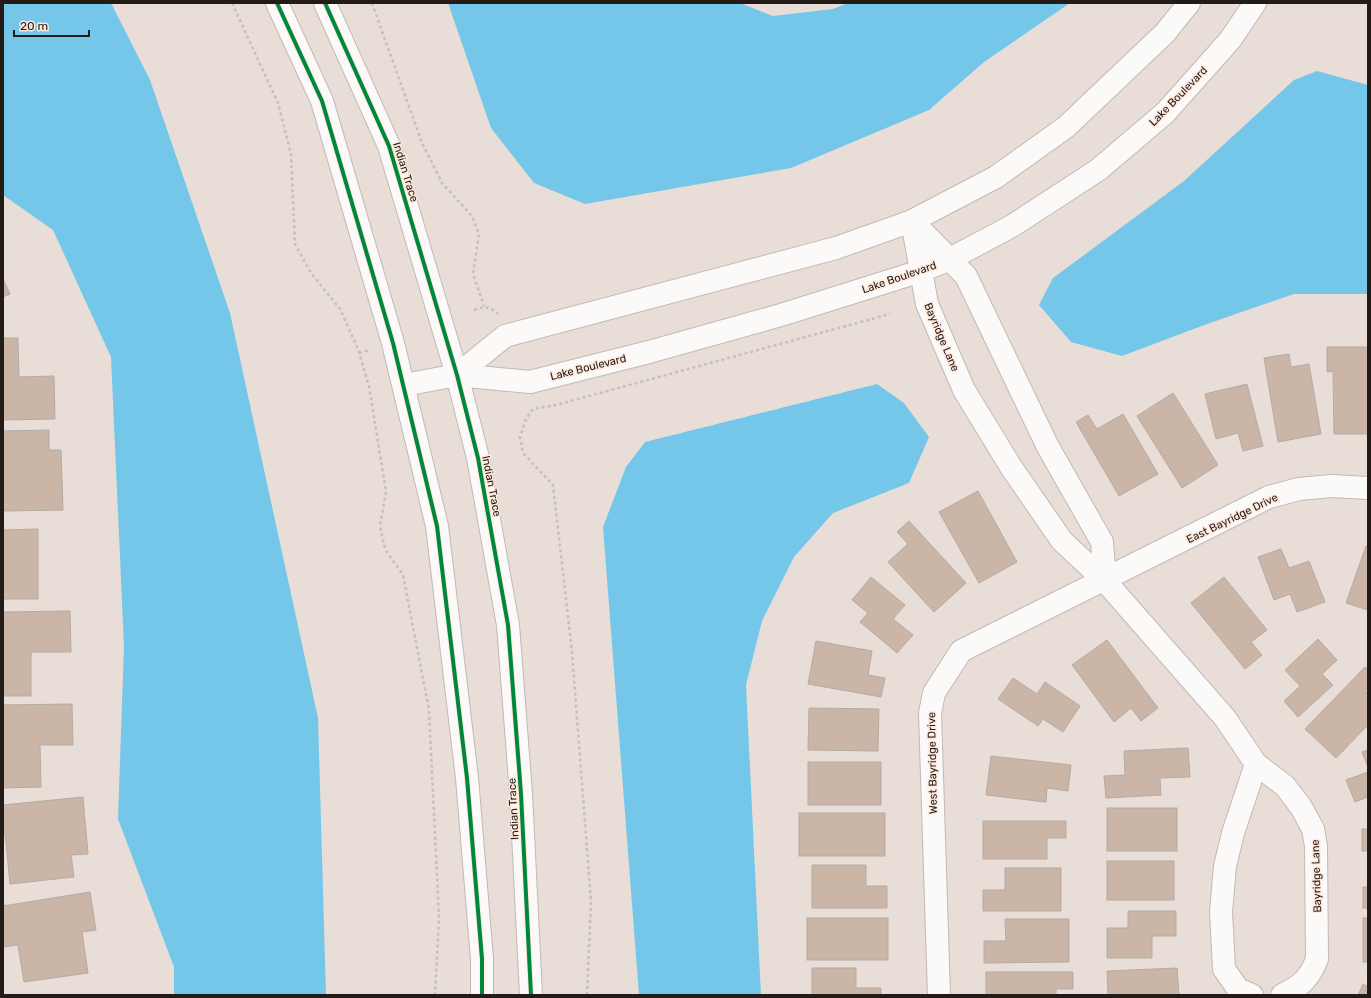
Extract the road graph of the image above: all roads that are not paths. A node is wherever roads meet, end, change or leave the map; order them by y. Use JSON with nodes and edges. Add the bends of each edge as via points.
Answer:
{"nodes":[{"id":1,"x":277,"y":3,"type":"edge"},
{"id":2,"x":325,"y":3,"type":"edge"},
{"id":3,"x":1189,"y":3,"type":"edge"},
{"id":4,"x":1255,"y":3,"type":"edge"},
{"id":5,"x":912,"y":221,"type":"junction"},
{"id":6,"x":950,"y":259,"type":"junction"},
{"id":7,"x":921,"y":272,"type":"junction"},
{"id":8,"x":457,"y":375,"type":"junction"},
{"id":9,"x":404,"y":385,"type":"junction"},
{"id":10,"x":1368,"y":488,"type":"edge"},
{"id":11,"x":1105,"y":581,"type":"junction"},
{"id":12,"x":1256,"y":764,"type":"junction"},
{"id":13,"x":482,"y":995,"type":"edge"},
{"id":14,"x":530,"y":995,"type":"edge"},
{"id":15,"x":938,"y":995,"type":"edge"},
{"id":16,"x":1252,"y":995,"type":"edge"},
{"id":17,"x":1282,"y":995,"type":"edge"}],
"edges":[{"from":1,"to":9,"type":"street","via":[[322,100]]},
{"from":2,"to":8,"type":"street","name":"Indian Trace","via":[[389,146]]},
{"from":3,"to":5,"type":"street","name":"Lake Boulevard","via":[[1165,33],[1066,127],[996,177]]},
{"from":4,"to":6,"type":"street","name":"Lake Boulevard","via":[[1230,40],[1165,113],[1098,170],[1012,226]]},
{"from":5,"to":6,"type":"street"},
{"from":5,"to":7,"type":"street","name":"Bayridge Lane"},
{"from":5,"to":8,"type":"street","name":"Lake Boulevard","via":[[836,248],[505,336]]},
{"from":6,"to":7,"type":"street","name":"Lake Boulevard"},
{"from":6,"to":11,"type":"street","via":[[966,276],[1048,447],[1102,542]]},
{"from":7,"to":8,"type":"street","name":"Lake Boulevard","via":[[774,317],[530,382]]},
{"from":7,"to":11,"type":"street","name":"Bayridge Lane","via":[[927,304],[964,390],[1011,467],[1062,541]]},
{"from":8,"to":9,"type":"street","name":"Lake Boulevard"},
{"from":8,"to":14,"type":"street","name":"Indian Trace","via":[[478,458],[508,625],[521,794]]},
{"from":9,"to":13,"type":"street","via":[[437,526],[467,778],[482,959]]},
{"from":10,"to":11,"type":"street","name":"East Bayridge Drive","via":[[1331,486],[1299,489],[1269,497]]},
{"from":11,"to":12,"type":"street","name":"Bayridge Lane","via":[[1224,718]]},
{"from":11,"to":15,"type":"street","name":"West Bayridge Drive","via":[[961,651],[934,693],[930,713],[930,740]]},
{"from":12,"to":16,"type":"street","via":[[1244,796],[1225,866],[1221,912],[1224,969],[1238,989]]},
{"from":12,"to":17,"type":"street","name":"Bayridge Lane","via":[[1285,786],[1297,802],[1313,829],[1316,846],[1317,959],[1312,973],[1304,983]]}]}
